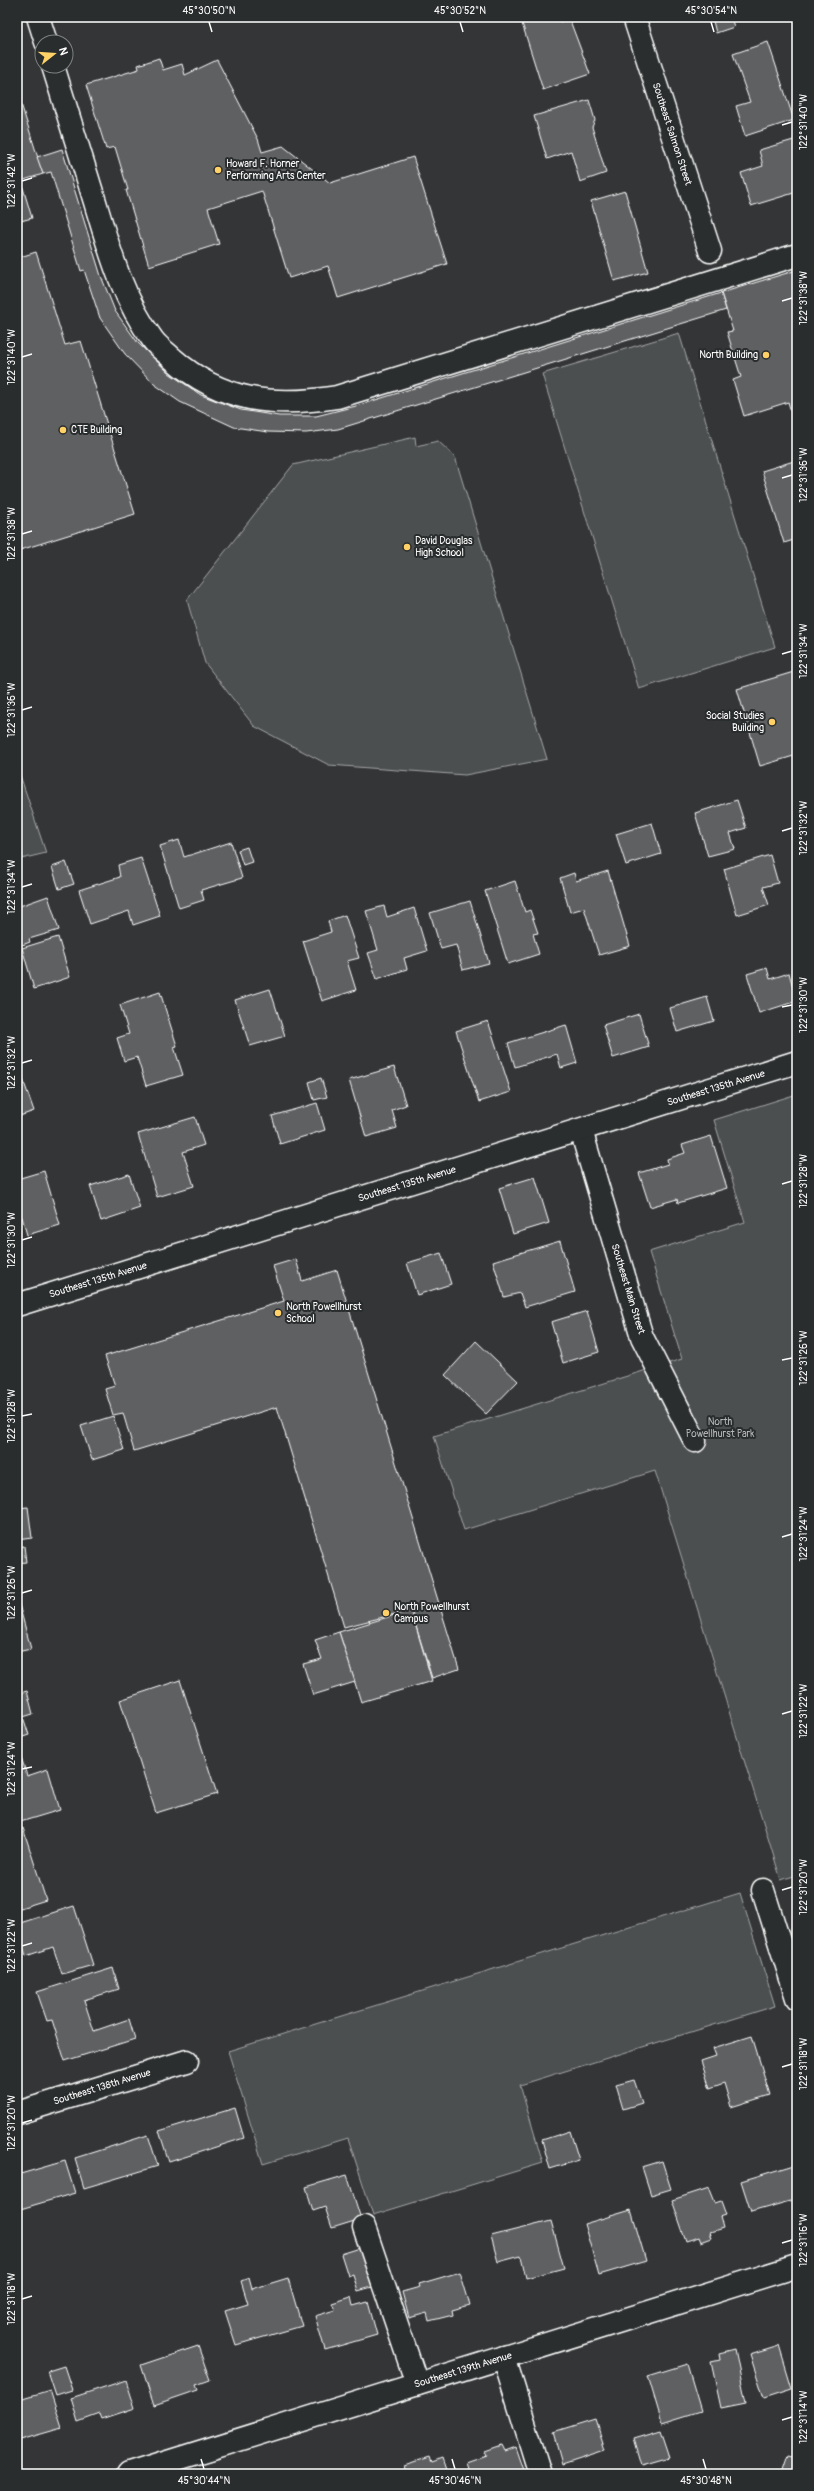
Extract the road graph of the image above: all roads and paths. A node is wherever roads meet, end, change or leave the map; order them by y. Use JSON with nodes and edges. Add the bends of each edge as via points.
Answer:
{"nodes":[{"id":1,"x":38,"y":17,"type":"edge"},
{"id":2,"x":634,"y":17,"type":"edge"},
{"id":3,"x":43,"y":34,"type":"edge"},
{"id":4,"x":55,"y":74,"type":"edge"},
{"id":5,"x":710,"y":251,"type":"dead end"},
{"id":6,"x":797,"y":255,"type":"edge"},
{"id":7,"x":797,"y":1062,"type":"edge"},
{"id":8,"x":581,"y":1130,"type":"junction"},
{"id":9,"x":17,"y":1305,"type":"edge"},
{"id":10,"x":695,"y":1440,"type":"dead end"},
{"id":11,"x":763,"y":1890,"type":"dead end"},
{"id":12,"x":797,"y":1998,"type":"edge"},
{"id":13,"x":187,"y":2061,"type":"dead end"},
{"id":14,"x":17,"y":2113,"type":"edge"},
{"id":15,"x":364,"y":2227,"type":"dead end"},
{"id":16,"x":797,"y":2266,"type":"edge"},
{"id":17,"x":504,"y":2357,"type":"junction"},
{"id":18,"x":417,"y":2384,"type":"junction"},
{"id":19,"x":129,"y":2474,"type":"edge"},
{"id":20,"x":540,"y":2474,"type":"edge"}],
"edges":[{"from":1,"to":3,"type":"street"},
{"from":2,"to":5,"type":"street","name":"Southeast Salmon Street"},
{"from":4,"to":6,"type":"street","via":[[111,256],[130,301],[153,341],[189,372],[226,392],[264,402],[301,402],[337,397]]},
{"from":7,"to":8,"type":"street","name":"Southeast 135th Avenue"},
{"from":8,"to":9,"type":"street","name":"Southeast 135th Avenue"},
{"from":8,"to":10,"type":"street","name":"Southeast Main Street","via":[[642,1337]]},
{"from":11,"to":12,"type":"street"},
{"from":13,"to":14,"type":"street","name":"Southeast 138th Avenue"},
{"from":15,"to":18,"type":"street"},
{"from":16,"to":17,"type":"street","name":"Southeast 139th Avenue"},
{"from":17,"to":18,"type":"street","name":"Southeast 139th Avenue"},
{"from":17,"to":20,"type":"street"},
{"from":18,"to":19,"type":"street","name":"Southeast 139th Avenue"}]}
